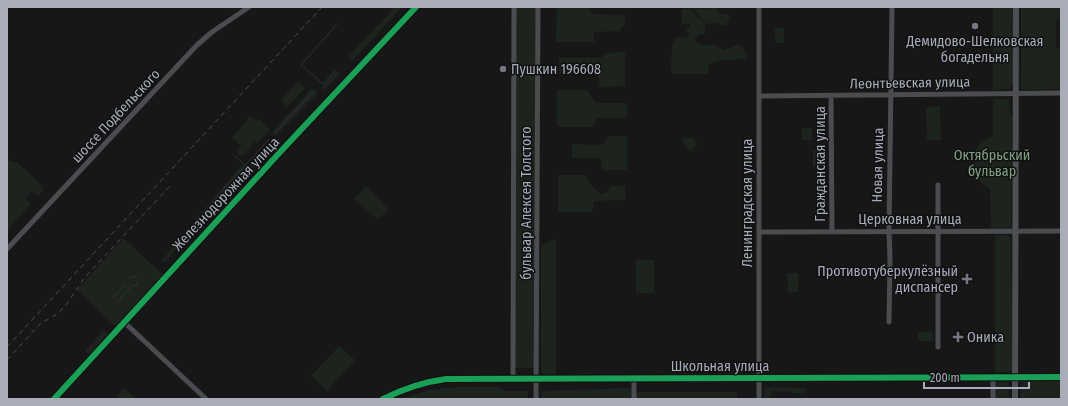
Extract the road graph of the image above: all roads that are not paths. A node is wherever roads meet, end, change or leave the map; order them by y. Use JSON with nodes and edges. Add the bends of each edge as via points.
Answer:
{"nodes":[{"id":1,"x":249,"y":7,"type":"edge"},
{"id":2,"x":416,"y":7,"type":"edge"},
{"id":3,"x":514,"y":7,"type":"edge"},
{"id":4,"x":538,"y":7,"type":"edge"},
{"id":5,"x":760,"y":7,"type":"edge"},
{"id":6,"x":892,"y":7,"type":"edge"},
{"id":7,"x":1016,"y":7,"type":"edge"},
{"id":8,"x":1016,"y":93,"type":"junction"},
{"id":9,"x":1061,"y":93,"type":"edge"},
{"id":10,"x":891,"y":95,"type":"junction"},
{"id":11,"x":759,"y":96,"type":"junction"},
{"id":12,"x":831,"y":96,"type":"junction"},
{"id":13,"x":938,"y":185,"type":"dead end"},
{"id":14,"x":889,"y":231,"type":"junction"},
{"id":15,"x":1015,"y":231,"type":"junction"},
{"id":16,"x":1061,"y":231,"type":"edge"},
{"id":17,"x":759,"y":232,"type":"junction"},
{"id":18,"x":832,"y":232,"type":"junction"},
{"id":19,"x":939,"y":232,"type":"junction"},
{"id":20,"x":8,"y":247,"type":"edge"},
{"id":21,"x":124,"y":322,"type":"junction"},
{"id":22,"x":889,"y":322,"type":"dead end"},
{"id":23,"x":938,"y":347,"type":"dead end"},
{"id":24,"x":1016,"y":376,"type":"junction"},
{"id":25,"x":992,"y":377,"type":"junction"},
{"id":26,"x":1061,"y":377,"type":"edge"},
{"id":27,"x":758,"y":378,"type":"junction"},
{"id":28,"x":513,"y":379,"type":"junction"},
{"id":29,"x":537,"y":379,"type":"junction"},
{"id":30,"x":634,"y":379,"type":"junction"},
{"id":31,"x":54,"y":399,"type":"edge"},
{"id":32,"x":206,"y":399,"type":"edge"},
{"id":33,"x":383,"y":399,"type":"edge"},
{"id":34,"x":536,"y":399,"type":"edge"},
{"id":35,"x":634,"y":399,"type":"edge"},
{"id":36,"x":759,"y":399,"type":"edge"},
{"id":37,"x":992,"y":399,"type":"edge"},
{"id":38,"x":1016,"y":399,"type":"edge"}],
"edges":[{"from":1,"to":20,"type":"street","name":"шоссе Подбельского","via":[[197,45]]},
{"from":2,"to":21,"type":"street","name":"Железнодорожная улица"},
{"from":3,"to":28,"type":"street","name":"бульвар Алексея Толстого"},
{"from":4,"to":29,"type":"street","name":"бульвар Алексея Толстого"},
{"from":5,"to":11,"type":"street","name":"Ленинградская улица"},
{"from":6,"to":10,"type":"street","name":"Новая улица"},
{"from":7,"to":8,"type":"main road"},
{"from":8,"to":9,"type":"street","name":"Леонтьевская улица"},
{"from":8,"to":10,"type":"street","name":"Леонтьевская улица"},
{"from":8,"to":15,"type":"main road"},
{"from":10,"to":12,"type":"street","name":"Леонтьевская улица"},
{"from":10,"to":14,"type":"street","name":"Новая улица"},
{"from":11,"to":12,"type":"street","name":"Леонтьевская улица"},
{"from":11,"to":17,"type":"street","name":"Ленинградская улица"},
{"from":12,"to":18,"type":"street","name":"Гражданская улица"},
{"from":13,"to":19,"type":"street"},
{"from":14,"to":18,"type":"street","name":"Церковная улица"},
{"from":14,"to":19,"type":"street","name":"Церковная улица"},
{"from":14,"to":22,"type":"street","name":"Новая улица"},
{"from":15,"to":16,"type":"street","name":"Церковная улица"},
{"from":15,"to":19,"type":"street","name":"Церковная улица"},
{"from":15,"to":24,"type":"main road"},
{"from":17,"to":18,"type":"street","name":"Церковная улица"},
{"from":17,"to":27,"type":"street","name":"Ленинградская улица"},
{"from":19,"to":23,"type":"street"},
{"from":21,"to":31,"type":"street","name":"Железнодорожная улица"},
{"from":21,"to":32,"type":"street"},
{"from":24,"to":25,"type":"street","name":"Школьная улица"},
{"from":24,"to":26,"type":"street","name":"Школьная улица"},
{"from":24,"to":38,"type":"main road"},
{"from":25,"to":27,"type":"street","name":"Школьная улица"},
{"from":25,"to":37,"type":"street"},
{"from":27,"to":30,"type":"street","name":"Школьная улица"},
{"from":27,"to":36,"type":"street","name":"Ленинградская улица"},
{"from":28,"to":29,"type":"street","name":"Школьная улица"},
{"from":28,"to":33,"type":"street","name":"Школьная улица","via":[[446,379],[401,390]]},
{"from":29,"to":30,"type":"street","name":"Школьная улица"},
{"from":29,"to":34,"type":"street","name":"бульвар Алексея Толстого"},
{"from":30,"to":35,"type":"street"}]}
